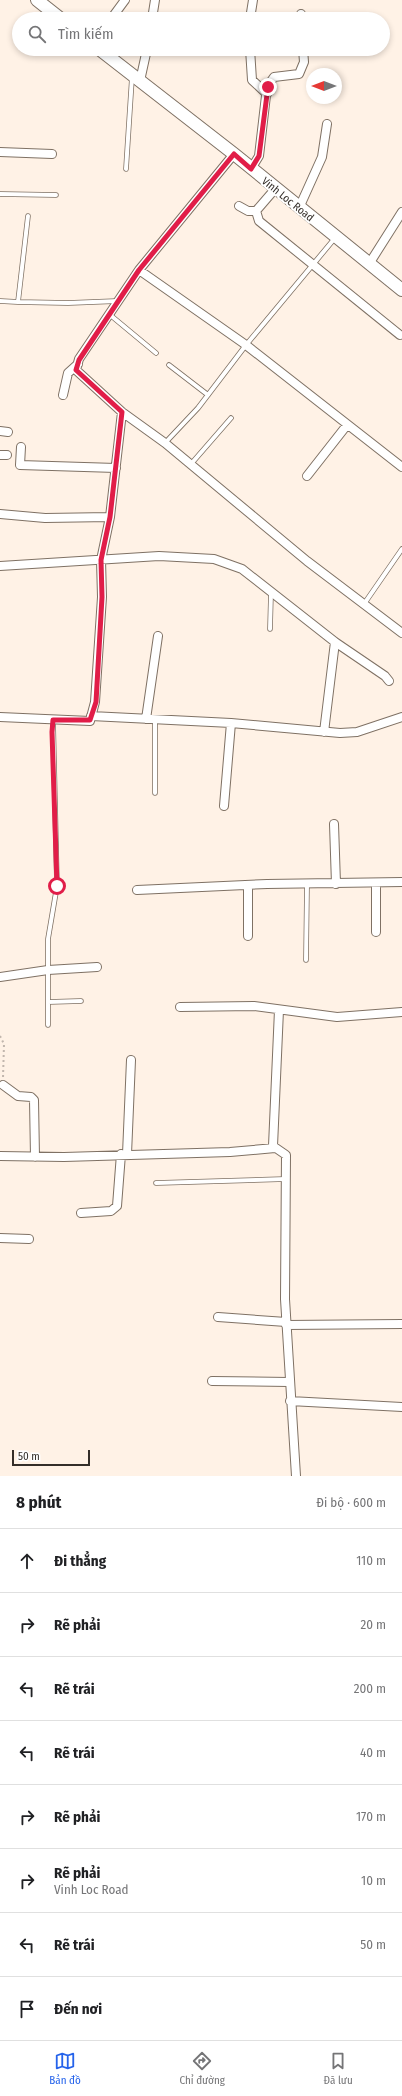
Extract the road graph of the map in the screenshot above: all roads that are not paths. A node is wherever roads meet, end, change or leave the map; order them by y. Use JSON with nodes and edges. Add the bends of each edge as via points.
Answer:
{"nodes":[{"id":1,"x":37,"y":0,"type":"edge"},
{"id":2,"x":125,"y":0,"type":"edge"},
{"id":3,"x":155,"y":0,"type":"edge"},
{"id":4,"x":253,"y":0,"type":"edge"},
{"id":5,"x":52,"y":12,"type":"edge"},
{"id":6,"x":116,"y":12,"type":"edge"},
{"id":7,"x":153,"y":12,"type":"edge"},
{"id":8,"x":251,"y":12,"type":"edge"},
{"id":9,"x":108,"y":56,"type":"edge"},
{"id":10,"x":144,"y":56,"type":"edge"},
{"id":11,"x":250,"y":56,"type":"edge"},
{"id":12,"x":304,"y":56,"type":"edge"},
{"id":13,"x":136,"y":78,"type":"junction"},
{"id":14,"x":267,"y":94,"type":"junction"},
{"id":15,"x":327,"y":124,"type":"dead end"},
{"id":16,"x":0,"y":152,"type":"edge"},
{"id":17,"x":52,"y":154,"type":"dead end"},
{"id":18,"x":234,"y":154,"type":"junction"},
{"id":19,"x":126,"y":169,"type":"dead end"},
{"id":20,"x":251,"y":169,"type":"junction"},
{"id":21,"x":275,"y":189,"type":"junction"},
{"id":22,"x":0,"y":194,"type":"edge"},
{"id":23,"x":56,"y":195,"type":"dead end"},
{"id":24,"x":240,"y":206,"type":"dead end"},
{"id":25,"x":299,"y":208,"type":"junction"},
{"id":26,"x":256,"y":211,"type":"junction"},
{"id":27,"x":402,"y":212,"type":"edge"},
{"id":28,"x":28,"y":216,"type":"dead end"},
{"id":29,"x":336,"y":238,"type":"junction"},
{"id":30,"x":312,"y":264,"type":"junction"},
{"id":31,"x":369,"y":264,"type":"junction"},
{"id":32,"x":139,"y":270,"type":"junction"},
{"id":33,"x":402,"y":290,"type":"edge"},
{"id":34,"x":0,"y":301,"type":"edge"},
{"id":35,"x":119,"y":301,"type":"junction"},
{"id":36,"x":18,"y":302,"type":"junction"},
{"id":37,"x":110,"y":314,"type":"junction"},
{"id":38,"x":400,"y":335,"type":"dead end"},
{"id":39,"x":246,"y":345,"type":"junction"},
{"id":40,"x":156,"y":353,"type":"dead end"},
{"id":41,"x":78,"y":364,"type":"junction"},
{"id":42,"x":169,"y":365,"type":"dead end"},
{"id":43,"x":63,"y":395,"type":"dead end"},
{"id":44,"x":208,"y":395,"type":"junction"},
{"id":45,"x":122,"y":412,"type":"junction"},
{"id":46,"x":231,"y":418,"type":"dead end"},
{"id":47,"x":347,"y":424,"type":"junction"},
{"id":48,"x":165,"y":443,"type":"junction"},
{"id":49,"x":21,"y":447,"type":"dead end"},
{"id":50,"x":191,"y":464,"type":"junction"},
{"id":51,"x":402,"y":467,"type":"edge"},
{"id":52,"x":116,"y":468,"type":"junction"},
{"id":53,"x":307,"y":476,"type":"dead end"},
{"id":54,"x":0,"y":514,"type":"edge"},
{"id":55,"x":110,"y":517,"type":"junction"},
{"id":56,"x":402,"y":549,"type":"edge"},
{"id":57,"x":101,"y":560,"type":"junction"},
{"id":58,"x":0,"y":566,"type":"edge"},
{"id":59,"x":271,"y":593,"type":"junction"},
{"id":60,"x":364,"y":604,"type":"junction"},
{"id":61,"x":270,"y":629,"type":"dead end"},
{"id":62,"x":402,"y":633,"type":"edge"},
{"id":63,"x":158,"y":636,"type":"dead end"},
{"id":64,"x":335,"y":642,"type":"junction"},
{"id":65,"x":389,"y":681,"type":"dead end"},
{"id":66,"x":91,"y":716,"type":"junction"},
{"id":67,"x":402,"y":717,"type":"edge"},
{"id":68,"x":0,"y":718,"type":"edge"},
{"id":69,"x":146,"y":719,"type":"junction"},
{"id":70,"x":53,"y":720,"type":"junction"},
{"id":71,"x":155,"y":720,"type":"junction"},
{"id":72,"x":231,"y":723,"type":"junction"},
{"id":73,"x":324,"y":732,"type":"junction"},
{"id":74,"x":155,"y":793,"type":"dead end"},
{"id":75,"x":224,"y":806,"type":"dead end"},
{"id":76,"x":334,"y":824,"type":"dead end"},
{"id":77,"x":402,"y":882,"type":"edge"},
{"id":78,"x":376,"y":883,"type":"junction"},
{"id":79,"x":307,"y":884,"type":"junction"},
{"id":80,"x":336,"y":884,"type":"junction"},
{"id":81,"x":248,"y":885,"type":"junction"},
{"id":82,"x":137,"y":890,"type":"dead end"},
{"id":83,"x":376,"y":932,"type":"dead end"},
{"id":84,"x":248,"y":936,"type":"dead end"},
{"id":85,"x":306,"y":960,"type":"dead end"},
{"id":86,"x":97,"y":967,"type":"dead end"},
{"id":87,"x":48,"y":970,"type":"junction"},
{"id":88,"x":0,"y":977,"type":"edge"},
{"id":89,"x":81,"y":1001,"type":"dead end"},
{"id":90,"x":48,"y":1002,"type":"junction"},
{"id":91,"x":180,"y":1007,"type":"dead end"},
{"id":92,"x":279,"y":1010,"type":"junction"},
{"id":93,"x":402,"y":1012,"type":"edge"},
{"id":94,"x":48,"y":1025,"type":"dead end"},
{"id":95,"x":131,"y":1060,"type":"dead end"},
{"id":96,"x":3,"y":1085,"type":"road end"},
{"id":97,"x":275,"y":1148,"type":"junction"},
{"id":98,"x":124,"y":1154,"type":"junction"},
{"id":99,"x":0,"y":1156,"type":"edge"},
{"id":100,"x":35,"y":1156,"type":"junction"},
{"id":101,"x":286,"y":1179,"type":"junction"},
{"id":102,"x":156,"y":1183,"type":"dead end"},
{"id":103,"x":81,"y":1213,"type":"dead end"},
{"id":104,"x":0,"y":1238,"type":"edge"},
{"id":105,"x":29,"y":1239,"type":"dead end"},
{"id":106,"x":218,"y":1317,"type":"dead end"},
{"id":107,"x":286,"y":1323,"type":"junction"},
{"id":108,"x":402,"y":1324,"type":"edge"},
{"id":109,"x":212,"y":1381,"type":"dead end"},
{"id":110,"x":289,"y":1382,"type":"junction"},
{"id":111,"x":290,"y":1401,"type":"junction"},
{"id":112,"x":402,"y":1407,"type":"edge"},
{"id":113,"x":296,"y":1476,"type":"edge"}],
"edges":[{"from":1,"to":5,"type":"main road"},
{"from":2,"to":6,"type":"street"},
{"from":3,"to":7,"type":"street"},
{"from":4,"to":8,"type":"street"},
{"from":9,"to":13,"type":"main road","name":"Vinh Loc Road"},
{"from":10,"to":13,"type":"street"},
{"from":11,"to":14,"type":"street","via":[[252,80]]},
{"from":12,"to":14,"type":"street","via":[[299,74],[274,77]]},
{"from":13,"to":18,"type":"main road","name":"Vinh Loc Road"},
{"from":13,"to":19,"type":"lane"},
{"from":14,"to":20,"type":"street","via":[[259,156]]},
{"from":15,"to":25,"type":"street","via":[[322,157]]},
{"from":16,"to":17,"type":"street"},
{"from":18,"to":20,"type":"main road","name":"Vinh Loc Road"},
{"from":18,"to":32,"type":"street"},
{"from":20,"to":21,"type":"main road","name":"Vinh Loc Road"},
{"from":21,"to":25,"type":"main road","name":"Vinh Loc Road"},
{"from":21,"to":26,"type":"street"},
{"from":22,"to":23,"type":"lane"},
{"from":24,"to":26,"type":"street","via":[[248,211]]},
{"from":25,"to":29,"type":"main road","name":"Vinh Loc Road"},
{"from":26,"to":30,"type":"street","via":[[259,221]]},
{"from":27,"to":31,"type":"street"},
{"from":28,"to":36,"type":"lane"},
{"from":29,"to":30,"type":"lane"},
{"from":29,"to":31,"type":"main road","name":"Vinh Loc Road"},
{"from":30,"to":38,"type":"street"},
{"from":30,"to":39,"type":"lane"},
{"from":31,"to":33,"type":"main road","name":"Vinh Loc Road"},
{"from":32,"to":35,"type":"street"},
{"from":32,"to":39,"type":"street"},
{"from":34,"to":36,"type":"lane"},
{"from":35,"to":36,"type":"lane"},
{"from":35,"to":37,"type":"street"},
{"from":37,"to":40,"type":"lane"},
{"from":37,"to":41,"type":"street"},
{"from":39,"to":44,"type":"lane"},
{"from":39,"to":47,"type":"street"},
{"from":41,"to":43,"type":"street","via":[[68,373]]},
{"from":41,"to":45,"type":"street","via":[[76,370]]},
{"from":42,"to":44,"type":"lane"},
{"from":44,"to":48,"type":"lane"},
{"from":45,"to":48,"type":"street"},
{"from":45,"to":52,"type":"street"},
{"from":46,"to":50,"type":"lane"},
{"from":47,"to":51,"type":"street"},
{"from":47,"to":53,"type":"street"},
{"from":48,"to":50,"type":"street"},
{"from":49,"to":52,"type":"street","via":[[20,465]]},
{"from":50,"to":60,"type":"street","via":[[307,561]]},
{"from":52,"to":55,"type":"street"},
{"from":54,"to":55,"type":"street","via":[[45,518]]},
{"from":55,"to":57,"type":"street"},
{"from":56,"to":60,"type":"lane"},
{"from":57,"to":58,"type":"street"},
{"from":57,"to":59,"type":"street","via":[[159,556],[214,559],[242,569]]},
{"from":57,"to":66,"type":"street","via":[[102,597],[96,702]]},
{"from":59,"to":61,"type":"lane"},
{"from":59,"to":64,"type":"street"},
{"from":60,"to":62,"type":"street"},
{"from":63,"to":69,"type":"street"},
{"from":64,"to":65,"type":"street"},
{"from":64,"to":73,"type":"street"},
{"from":66,"to":69,"type":"street"},
{"from":66,"to":70,"type":"street","via":[[90,720]]},
{"from":67,"to":73,"type":"street","via":[[357,732]]},
{"from":68,"to":70,"type":"street"},
{"from":69,"to":71,"type":"street"},
{"from":70,"to":87,"type":"lane","via":[[57,886],[48,939]]},
{"from":71,"to":72,"type":"street"},
{"from":71,"to":74,"type":"lane"},
{"from":72,"to":73,"type":"street","via":[[284,726]]},
{"from":72,"to":75,"type":"street"},
{"from":76,"to":80,"type":"street"},
{"from":77,"to":78,"type":"street"},
{"from":78,"to":80,"type":"street"},
{"from":78,"to":83,"type":"street"},
{"from":79,"to":80,"type":"street"},
{"from":79,"to":81,"type":"street"},
{"from":79,"to":85,"type":"lane"},
{"from":81,"to":82,"type":"street"},
{"from":81,"to":84,"type":"street"},
{"from":86,"to":87,"type":"street"},
{"from":87,"to":88,"type":"street"},
{"from":87,"to":90,"type":"lane"},
{"from":89,"to":90,"type":"lane"},
{"from":90,"to":94,"type":"lane"},
{"from":91,"to":92,"type":"street","via":[[254,1006]]},
{"from":92,"to":93,"type":"street","via":[[337,1017]]},
{"from":92,"to":97,"type":"street","via":[[273,1146]]},
{"from":95,"to":98,"type":"street"},
{"from":96,"to":100,"type":"street","via":[[18,1096],[31,1097],[34,1100]]},
{"from":97,"to":98,"type":"street","via":[[230,1152]]},
{"from":97,"to":101,"type":"street","via":[[286,1155]]},
{"from":98,"to":100,"type":"street"},
{"from":98,"to":103,"type":"street","via":[[117,1206],[111,1211]]},
{"from":99,"to":100,"type":"street"},
{"from":101,"to":102,"type":"lane"},
{"from":101,"to":107,"type":"street"},
{"from":104,"to":105,"type":"street"},
{"from":106,"to":107,"type":"street"},
{"from":107,"to":108,"type":"street"},
{"from":107,"to":110,"type":"street"},
{"from":109,"to":110,"type":"street"},
{"from":110,"to":111,"type":"street"},
{"from":111,"to":112,"type":"street"},
{"from":111,"to":113,"type":"street"}]}
